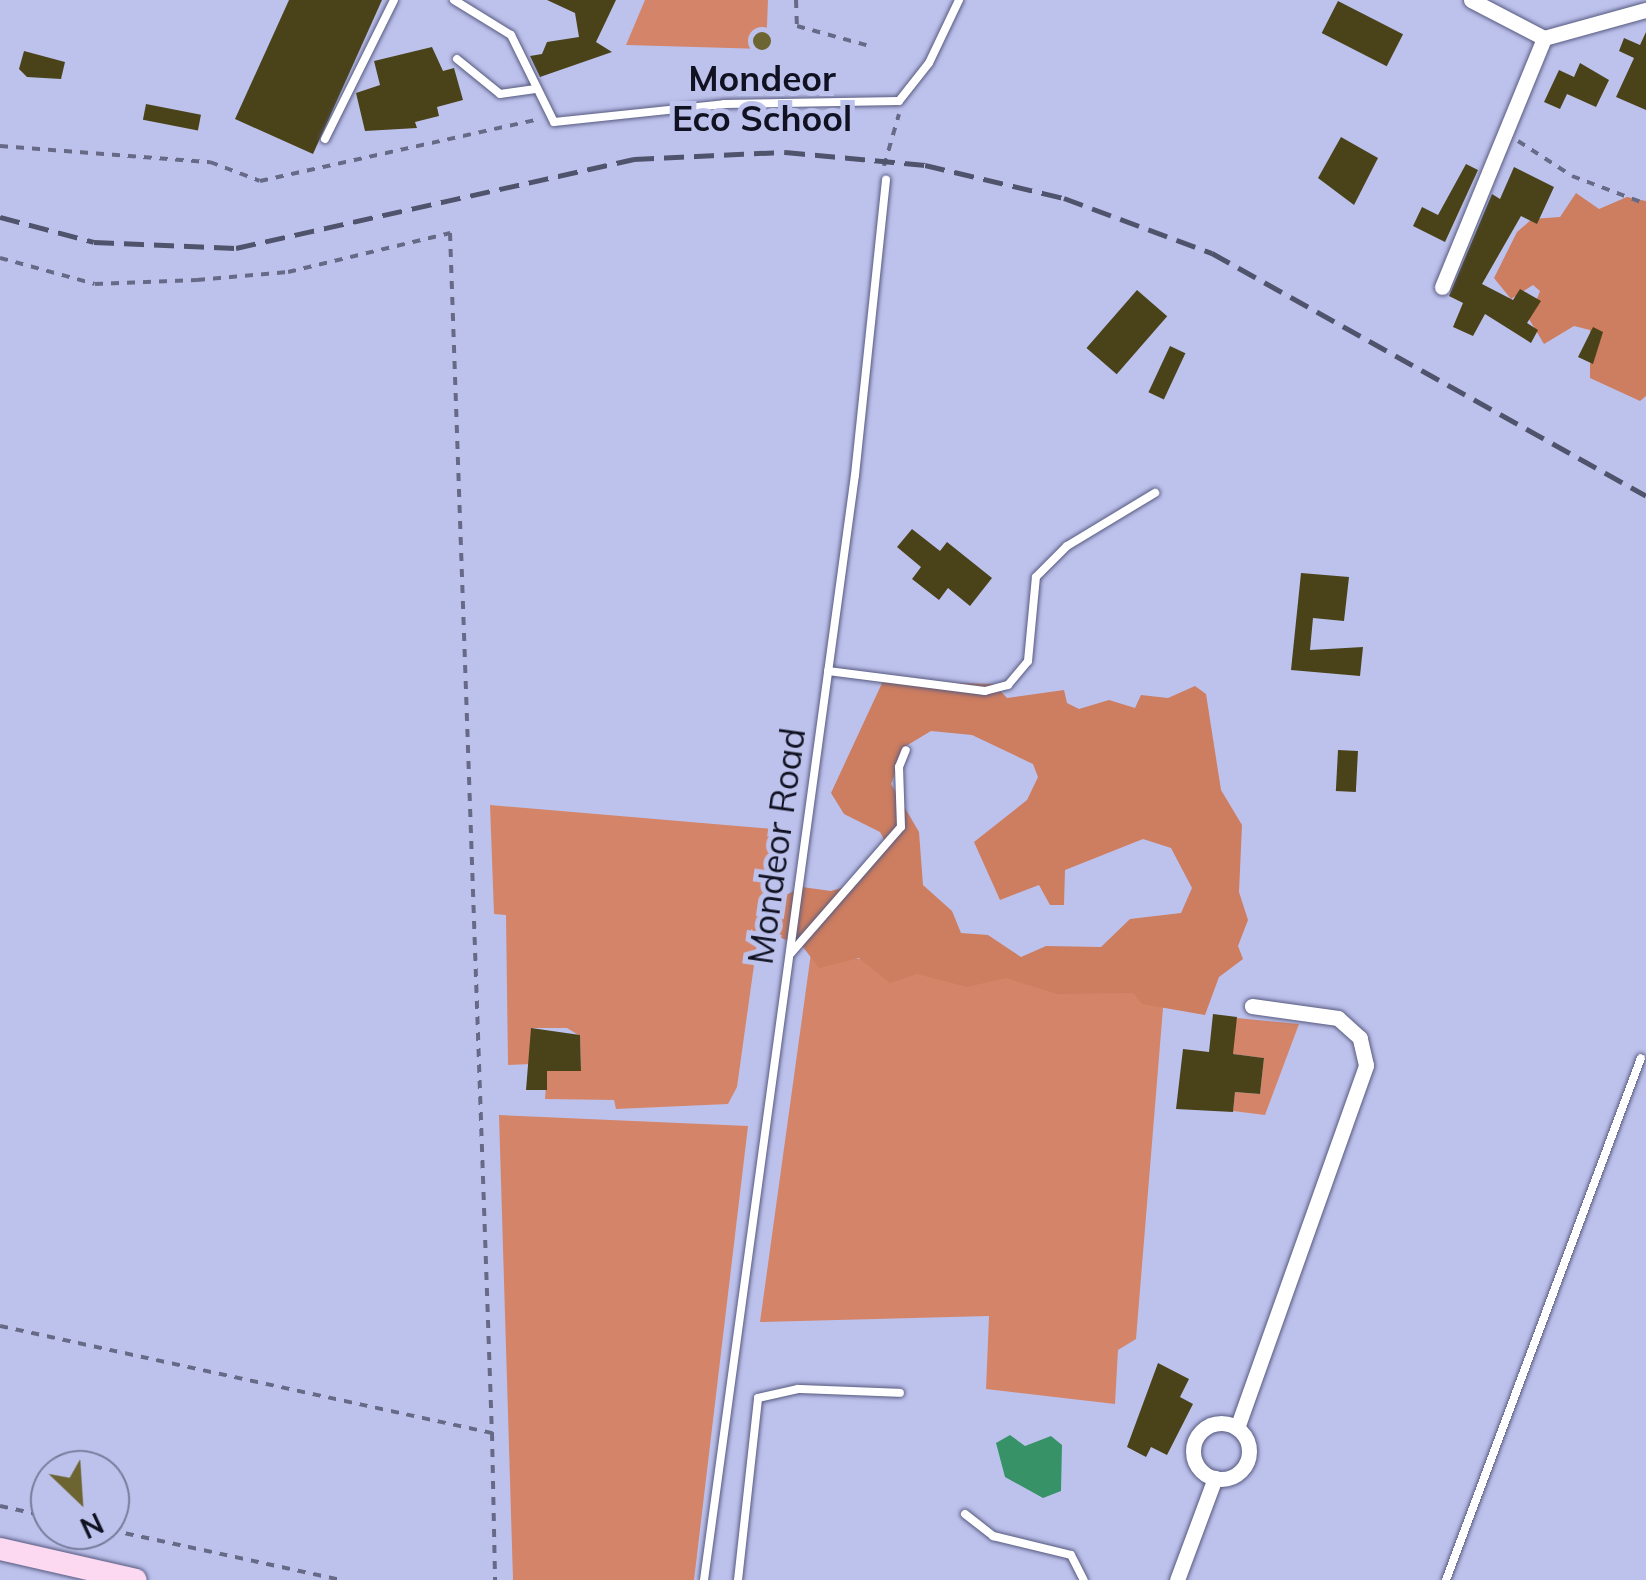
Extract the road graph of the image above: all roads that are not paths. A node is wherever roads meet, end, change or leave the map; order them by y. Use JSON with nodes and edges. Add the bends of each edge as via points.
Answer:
{"nodes":[{"id":1,"x":394,"y":0,"type":"edge"},
{"id":2,"x":454,"y":0,"type":"edge"},
{"id":3,"x":960,"y":0,"type":"edge"},
{"id":4,"x":1471,"y":0,"type":"edge"},
{"id":5,"x":1646,"y":10,"type":"edge"},
{"id":6,"x":1544,"y":38,"type":"junction"},
{"id":7,"x":456,"y":59,"type":"dead end"},
{"id":8,"x":534,"y":90,"type":"junction"},
{"id":9,"x":326,"y":139,"type":"dead end"},
{"id":10,"x":886,"y":180,"type":"road end"},
{"id":11,"x":1442,"y":287,"type":"dead end"},
{"id":12,"x":1155,"y":493,"type":"dead end"},
{"id":13,"x":828,"y":671,"type":"junction"},
{"id":14,"x":906,"y":750,"type":"dead end"},
{"id":15,"x":791,"y":953,"type":"junction"},
{"id":16,"x":1252,"y":1006,"type":"dead end"},
{"id":17,"x":1641,"y":1058,"type":"dead end"},
{"id":18,"x":900,"y":1394,"type":"dead end"},
{"id":19,"x":1237,"y":1428,"type":"junction"},
{"id":20,"x":1215,"y":1478,"type":"junction"},
{"id":21,"x":965,"y":1514,"type":"dead end"},
{"id":22,"x":0,"y":1549,"type":"edge"},
{"id":23,"x":136,"y":1580,"type":"edge"},
{"id":24,"x":704,"y":1580,"type":"edge"},
{"id":25,"x":738,"y":1580,"type":"edge"},
{"id":26,"x":1084,"y":1580,"type":"edge"},
{"id":27,"x":1178,"y":1580,"type":"edge"},
{"id":28,"x":1446,"y":1580,"type":"edge"}],
"edges":[{"from":1,"to":9,"type":"lane"},
{"from":2,"to":8,"type":"lane","via":[[511,35]]},
{"from":3,"to":8,"type":"lane","via":[[929,63],[899,102],[724,104],[551,119]]},
{"from":4,"to":6,"type":"street"},
{"from":5,"to":6,"type":"street"},
{"from":6,"to":11,"type":"street","via":[[1510,135]]},
{"from":7,"to":8,"type":"lane","via":[[500,94]]},
{"from":10,"to":13,"type":"lane","name":"Mondeor Road"},
{"from":12,"to":13,"type":"lane","via":[[1067,546],[1036,578],[1028,661],[1008,685],[986,691]]},
{"from":13,"to":15,"type":"lane","name":"Mondeor Road"},
{"from":14,"to":15,"type":"lane","via":[[899,766],[901,826]]},
{"from":15,"to":24,"type":"lane","name":"Mondeor Road"},
{"from":16,"to":19,"type":"street","via":[[1338,1018],[1360,1038],[1366,1064]]},
{"from":17,"to":28,"type":"lane"},
{"from":18,"to":25,"type":"lane","via":[[798,1389],[758,1398]]},
{"from":19,"to":20,"type":"street","via":[[1248,1442],[1244,1467]]},
{"from":19,"to":20,"type":"street","via":[[1212,1425],[1194,1443],[1199,1468]]},
{"from":20,"to":27,"type":"street"},
{"from":21,"to":26,"type":"lane","via":[[993,1536],[1071,1555]]},
{"from":22,"to":23,"type":"main road"}]}
